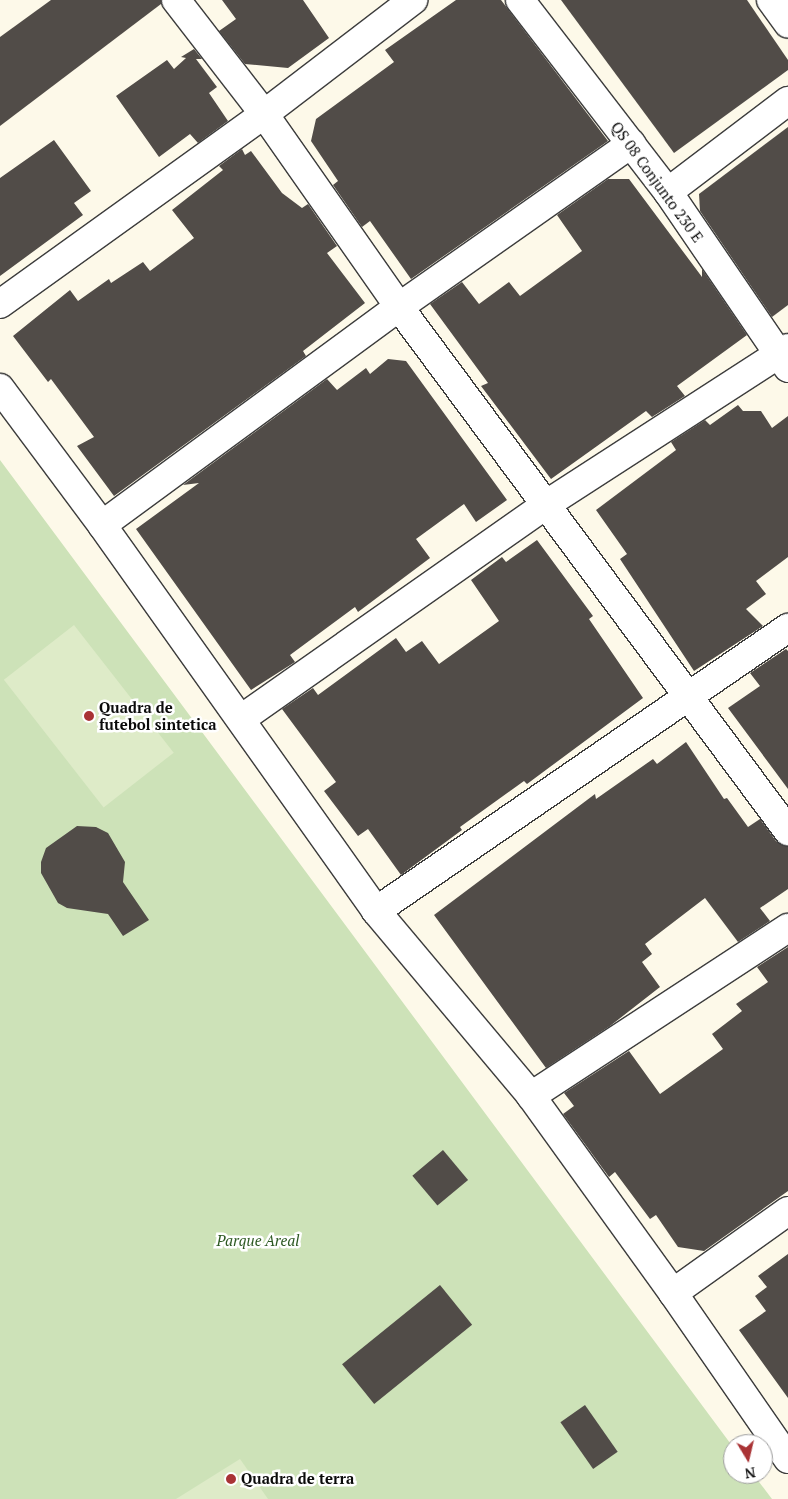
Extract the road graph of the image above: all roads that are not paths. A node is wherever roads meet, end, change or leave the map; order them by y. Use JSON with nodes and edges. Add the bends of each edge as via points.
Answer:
{"nodes":[{"id":1,"x":176,"y":0,"type":"edge"},
{"id":2,"x":412,"y":0,"type":"edge"},
{"id":3,"x":520,"y":0,"type":"edge"},
{"id":4,"x":771,"y":0,"type":"edge"},
{"id":5,"x":788,"y":23,"type":"edge"},
{"id":6,"x":788,"y":101,"type":"edge"},
{"id":7,"x":264,"y":114,"type":"junction"},
{"id":8,"x":631,"y":144,"type":"junction"},
{"id":9,"x":668,"y":192,"type":"junction"},
{"id":10,"x":0,"y":304,"type":"edge"},
{"id":11,"x":399,"y":307,"type":"junction"},
{"id":12,"x":785,"y":357,"type":"edge"},
{"id":13,"x":0,"y":388,"type":"edge"},
{"id":14,"x":546,"y":504,"type":"junction"},
{"id":15,"x":102,"y":525,"type":"junction"},
{"id":16,"x":788,"y":628,"type":"edge"},
{"id":17,"x":690,"y":698,"type":"junction"},
{"id":18,"x":241,"y":720,"type":"junction"},
{"id":19,"x":788,"y":831,"type":"edge"},
{"id":20,"x":376,"y":911,"type":"junction"},
{"id":21,"x":788,"y":928,"type":"edge"},
{"id":22,"x":531,"y":1096,"type":"junction"},
{"id":23,"x":788,"y":1212,"type":"edge"},
{"id":24,"x":673,"y":1293,"type":"junction"},
{"id":25,"x":788,"y":1459,"type":"edge"}],
"edges":[{"from":1,"to":7,"type":"street"},
{"from":2,"to":7,"type":"street"},
{"from":3,"to":8,"type":"street","name":"QS 08 Conjunto 230 E"},
{"from":4,"to":5,"type":"street"},
{"from":6,"to":9,"type":"street"},
{"from":7,"to":10,"type":"street"},
{"from":7,"to":11,"type":"street"},
{"from":8,"to":9,"type":"street","name":"QS 08 Conjunto 230 E"},
{"from":8,"to":11,"type":"street"},
{"from":9,"to":12,"type":"street","name":"QS 08 Conjunto 230 E"},
{"from":11,"to":14,"type":"street"},
{"from":11,"to":15,"type":"street"},
{"from":12,"to":14,"type":"street"},
{"from":13,"to":15,"type":"street"},
{"from":14,"to":17,"type":"street"},
{"from":14,"to":18,"type":"street"},
{"from":15,"to":18,"type":"street"},
{"from":16,"to":17,"type":"street"},
{"from":17,"to":19,"type":"street"},
{"from":17,"to":20,"type":"street"},
{"from":18,"to":20,"type":"street"},
{"from":20,"to":22,"type":"street"},
{"from":21,"to":22,"type":"street"},
{"from":22,"to":24,"type":"street"},
{"from":23,"to":24,"type":"street"},
{"from":24,"to":25,"type":"street"}]}
